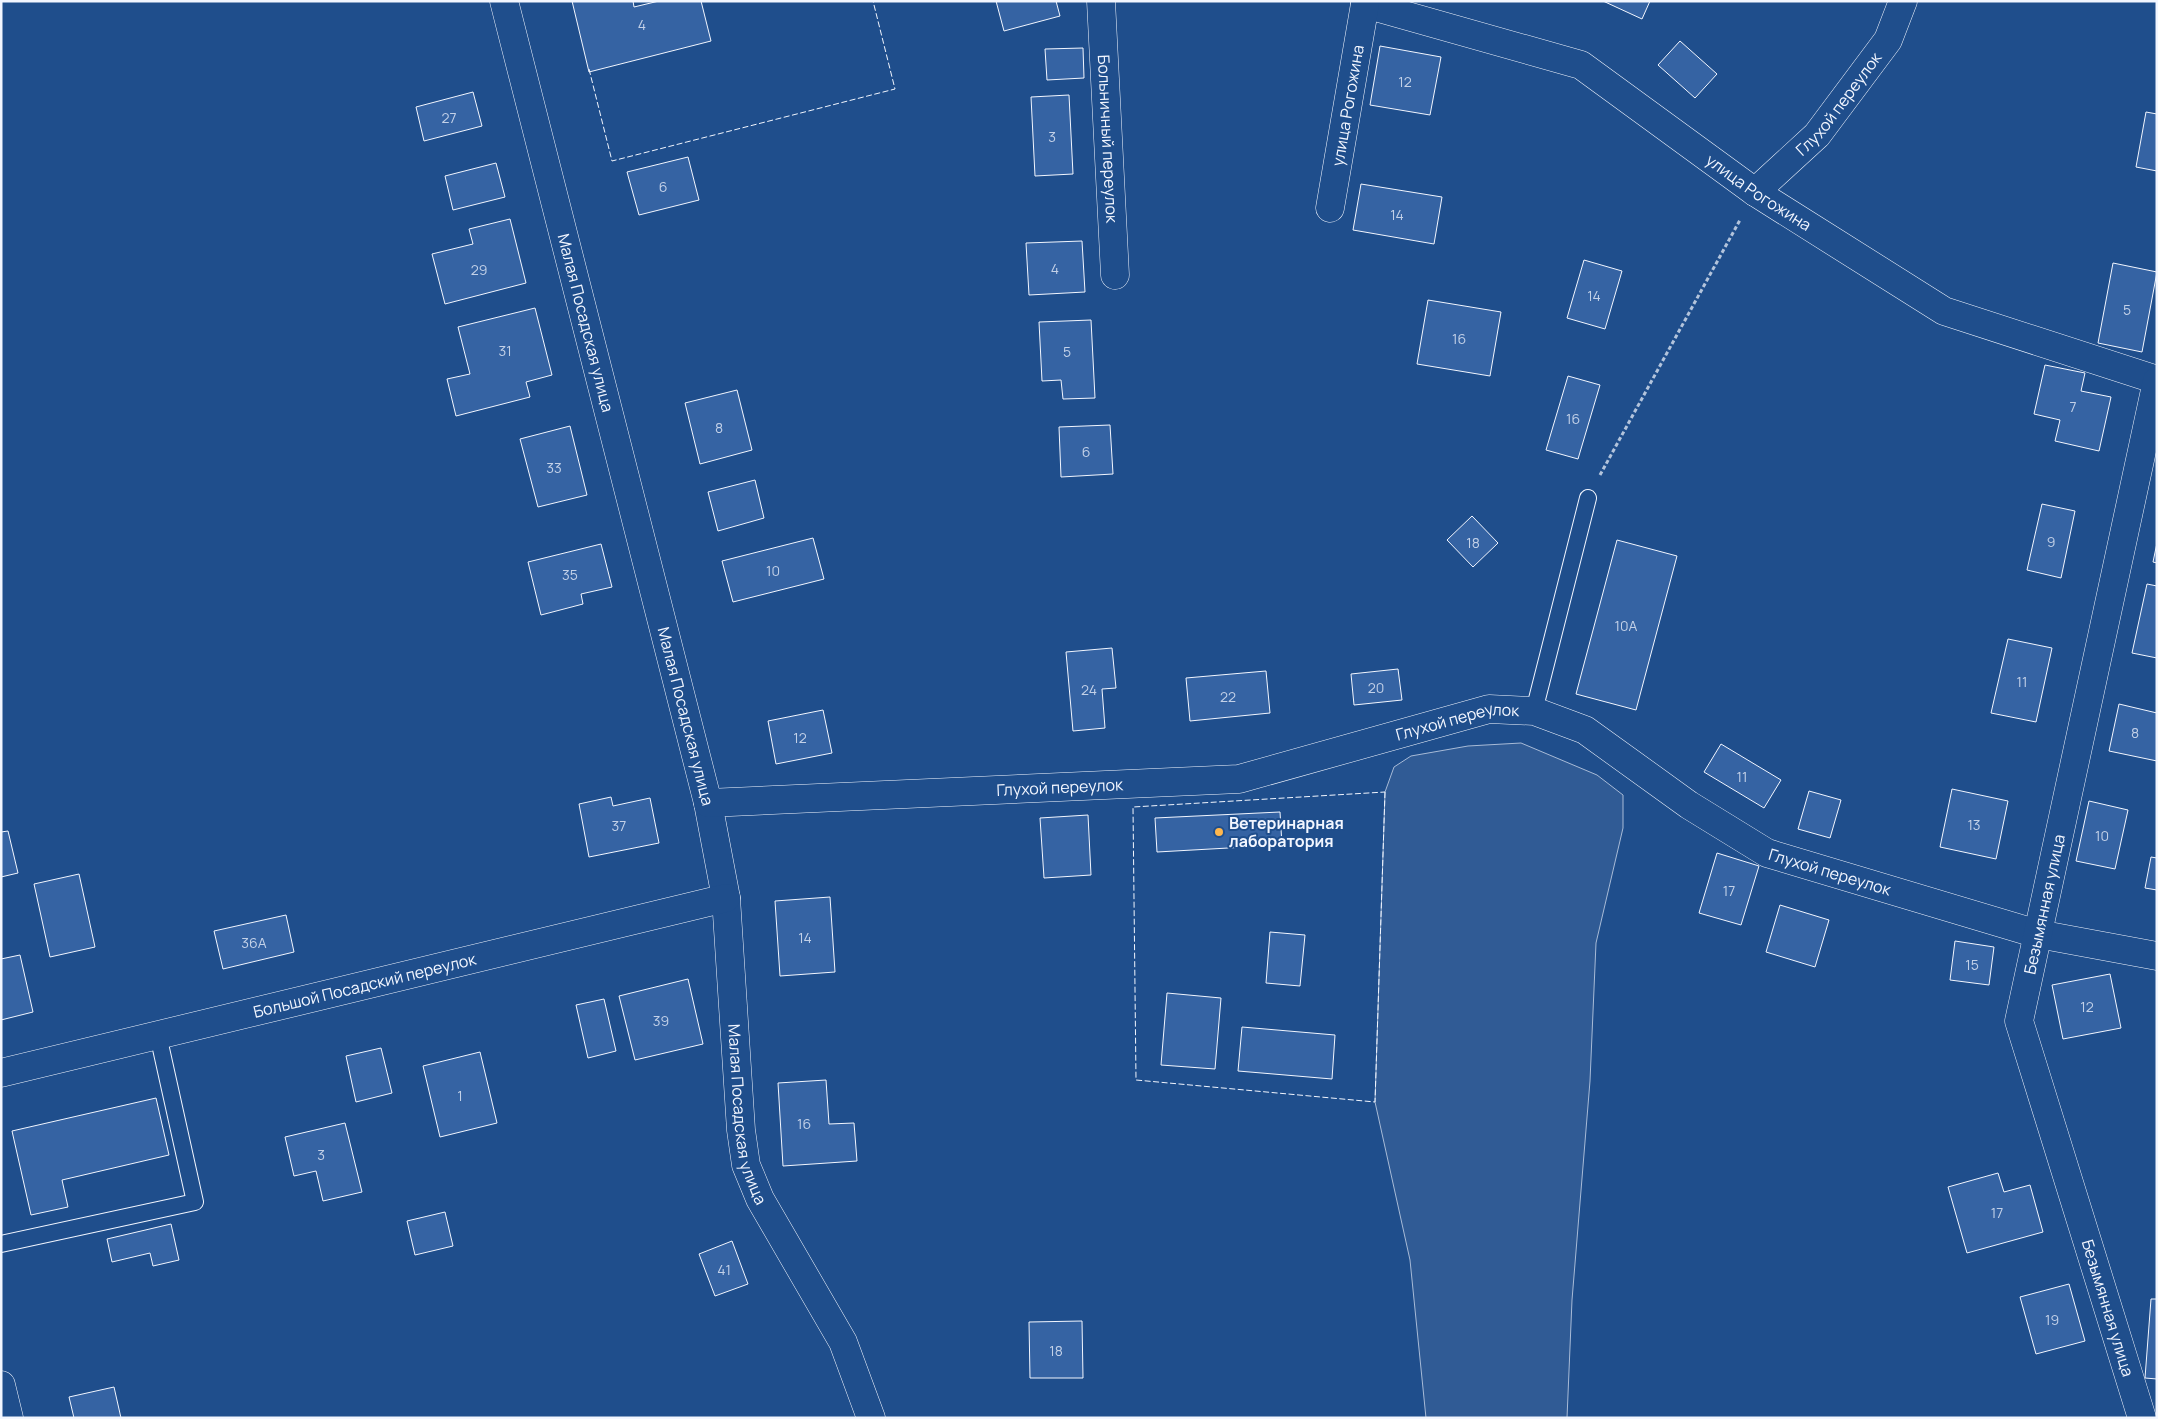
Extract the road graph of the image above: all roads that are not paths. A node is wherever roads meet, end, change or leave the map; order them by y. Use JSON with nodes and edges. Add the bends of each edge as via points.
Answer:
{"nodes":[{"id":1,"x":504,"y":1,"type":"edge"},
{"id":2,"x":1101,"y":1,"type":"edge"},
{"id":3,"x":1904,"y":1,"type":"edge"},
{"id":4,"x":1365,"y":3,"type":"edge"},
{"id":5,"x":1755,"y":192,"type":"junction"},
{"id":6,"x":1330,"y":208,"type":"dead end"},
{"id":7,"x":1115,"y":275,"type":"dead end"},
{"id":8,"x":2157,"y":380,"type":"edge"},
{"id":9,"x":1588,"y":498,"type":"road end"},
{"id":10,"x":1534,"y":710,"type":"junction"},
{"id":11,"x":708,"y":804,"type":"junction"},
{"id":12,"x":726,"y":898,"type":"junction"},
{"id":13,"x":2038,"y":934,"type":"junction"},
{"id":14,"x":2157,"y":956,"type":"edge"},
{"id":15,"x":158,"y":1035,"type":"junction"},
{"id":16,"x":1,"y":1073,"type":"edge"},
{"id":17,"x":1,"y":1244,"type":"edge"},
{"id":18,"x":1,"y":1385,"type":"edge"},
{"id":19,"x":9,"y":1418,"type":"edge"},
{"id":20,"x":871,"y":1418,"type":"edge"},
{"id":21,"x":2142,"y":1418,"type":"edge"}],
"edges":[{"from":1,"to":11,"type":"street","name":"Малая Посадская улица"},
{"from":2,"to":7,"type":"street","name":"Больничный переулок"},
{"from":3,"to":5,"type":"street","name":"Глухой переулок","via":[[1888,40],[1817,135]]},
{"from":4,"to":5,"type":"street","name":"улица Рогожина","via":[[1581,65]]},
{"from":4,"to":6,"type":"street","name":"улица Рогожина"},
{"from":5,"to":8,"type":"street","name":"улица Рогожина","via":[[1944,311]]},
{"from":8,"to":13,"type":"street","name":"Безымянная улица"},
{"from":9,"to":10,"type":"lane"},
{"from":10,"to":11,"type":"street","name":"Глухой переулок","via":[[1489,709],[1239,779]]},
{"from":10,"to":13,"type":"street","name":"Глухой переулок","via":[[1585,730],[1689,805],[1767,853]]},
{"from":11,"to":12,"type":"street","name":"Малая Посадская улица"},
{"from":12,"to":15,"type":"street","name":"Большой Посадский переулок"},
{"from":12,"to":20,"type":"street","name":"Малая Посадская улица","via":[[746,1165],[760,1199],[843,1342]]},
{"from":13,"to":14,"type":"street","name":"Глухой переулок"},
{"from":13,"to":21,"type":"street","name":"Безымянная улица","via":[[2019,1021]]},
{"from":15,"to":16,"type":"street","name":"Большой Посадский переулок"},
{"from":15,"to":17,"type":"lane","via":[[195,1202]]},
{"from":18,"to":19,"type":"street"}]}
